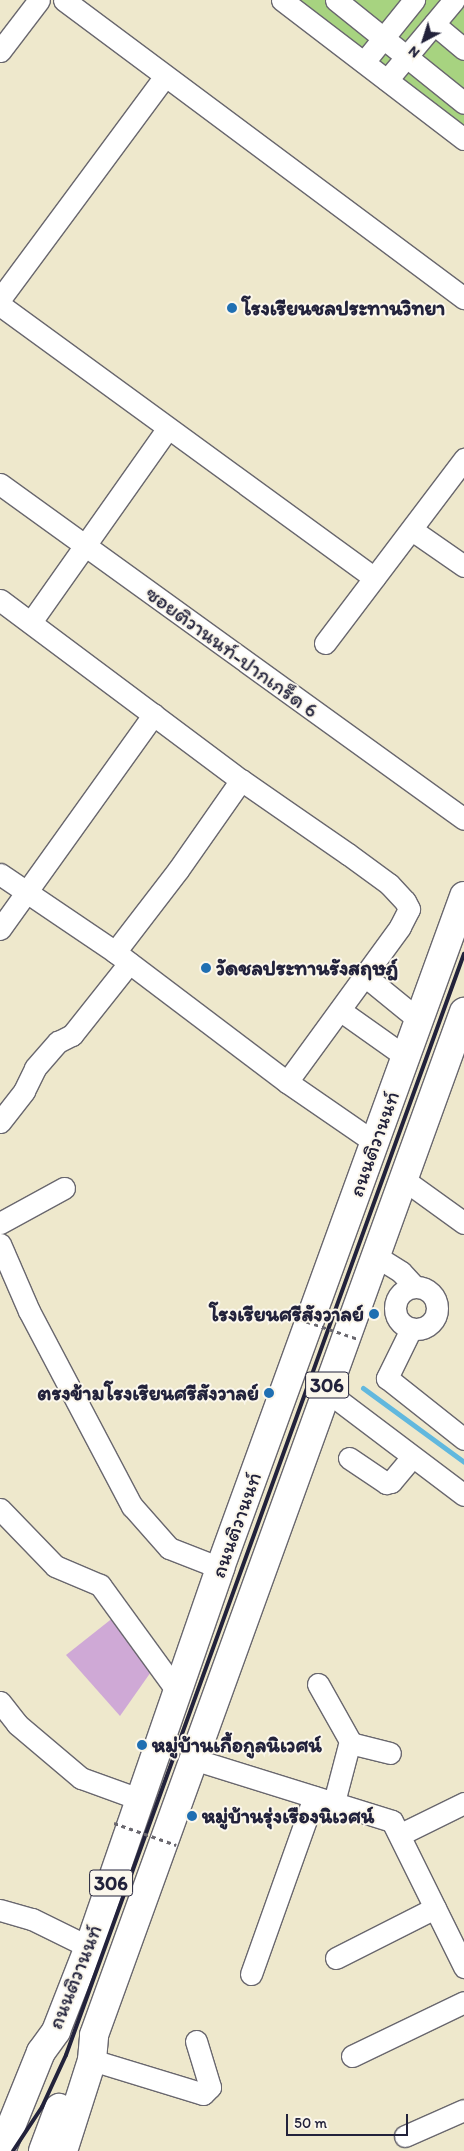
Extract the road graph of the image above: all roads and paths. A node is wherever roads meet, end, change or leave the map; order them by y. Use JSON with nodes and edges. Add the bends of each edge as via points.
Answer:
{"nodes":[{"id":1,"x":39,"y":0,"type":"edge"},
{"id":2,"x":64,"y":0,"type":"edge"},
{"id":3,"x":282,"y":0,"type":"edge"},
{"id":4,"x":336,"y":0,"type":"edge"},
{"id":5,"x":454,"y":0,"type":"edge"},
{"id":6,"x":408,"y":2,"type":"edge"},
{"id":7,"x":434,"y":24,"type":"junction"},
{"id":8,"x":384,"y":37,"type":"junction"},
{"id":9,"x":464,"y":49,"type":"edge"},
{"id":10,"x":0,"y":51,"type":"edge"},
{"id":11,"x":407,"y":56,"type":"junction"},
{"id":12,"x":364,"y":62,"type":"junction"},
{"id":13,"x":164,"y":77,"type":"junction"},
{"id":14,"x":387,"y":80,"type":"junction"},
{"id":15,"x":464,"y":103,"type":"edge"},
{"id":16,"x":464,"y":139,"type":"edge"},
{"id":17,"x":464,"y":298,"type":"edge"},
{"id":18,"x":0,"y":299,"type":"edge"},
{"id":19,"x":0,"y":306,"type":"edge"},
{"id":20,"x":168,"y":428,"type":"junction"},
{"id":21,"x":464,"y":459,"type":"edge"},
{"id":22,"x":0,"y":484,"type":"edge"},
{"id":23,"x":412,"y":530,"type":"junction"},
{"id":24,"x":79,"y":551,"type":"junction"},
{"id":25,"x":464,"y":566,"type":"edge"},
{"id":26,"x":374,"y":578,"type":"junction"},
{"id":27,"x":0,"y":600,"type":"edge"},
{"id":28,"x":31,"y":622,"type":"junction"},
{"id":29,"x":325,"y":643,"type":"dead end"},
{"id":30,"x":154,"y":714,"type":"junction"},
{"id":31,"x":240,"y":780,"type":"junction"},
{"id":32,"x":464,"y":819,"type":"edge"},
{"id":33,"x":0,"y":874,"type":"edge"},
{"id":34,"x":26,"y":892,"type":"junction"},
{"id":35,"x":461,"y":913,"type":"edge"},
{"id":36,"x":0,"y":929,"type":"edge"},
{"id":37,"x":122,"y":957,"type":"junction"},
{"id":38,"x":365,"y":976,"type":"junction"},
{"id":39,"x":340,"y":1011,"type":"junction"},
{"id":40,"x":464,"y":1012,"type":"edge"},
{"id":41,"x":419,"y":1020,"type":"junction"},
{"id":42,"x":406,"y":1057,"type":"junction"},
{"id":43,"x":287,"y":1082,"type":"junction"},
{"id":44,"x":0,"y":1122,"type":"edge"},
{"id":45,"x":374,"y":1142,"type":"junction"},
{"id":46,"x":406,"y":1170,"type":"junction"},
{"id":47,"x":64,"y":1188,"type":"dead end"},
{"id":48,"x":0,"y":1223,"type":"edge"},
{"id":49,"x":464,"y":1223,"type":"edge"},
{"id":50,"x":0,"y":1244,"type":"edge"},
{"id":51,"x":374,"y":1255,"type":"junction"},
{"id":52,"x":414,"y":1286,"type":"junction"},
{"id":53,"x":299,"y":1319,"type":"dead end"},
{"id":54,"x":411,"y":1328,"type":"junction"},
{"id":55,"x":358,"y":1339,"type":"dead end"},
{"id":56,"x":325,"y":1390,"type":"junction"},
{"id":57,"x":464,"y":1439,"type":"edge"},
{"id":58,"x":412,"y":1457,"type":"junction"},
{"id":59,"x":350,"y":1458,"type":"dead end"},
{"id":60,"x":464,"y":1495,"type":"edge"},
{"id":61,"x":0,"y":1509,"type":"edge"},
{"id":62,"x":220,"y":1568,"type":"junction"},
{"id":63,"x":318,"y":1684,"type":"dead end"},
{"id":64,"x":177,"y":1691,"type":"junction"},
{"id":65,"x":0,"y":1702,"type":"edge"},
{"id":66,"x":9,"y":1727,"type":"edge"},
{"id":67,"x":350,"y":1742,"type":"junction"},
{"id":68,"x":390,"y":1753,"type":"dead end"},
{"id":69,"x":193,"y":1759,"type":"junction"},
{"id":70,"x":139,"y":1799,"type":"junction"},
{"id":71,"x":324,"y":1800,"type":"junction"},
{"id":72,"x":464,"y":1803,"type":"edge"},
{"id":73,"x":114,"y":1823,"type":"dead end"},
{"id":74,"x":401,"y":1834,"type":"junction"},
{"id":75,"x":176,"y":1845,"type":"dead end"},
{"id":76,"x":436,"y":1908,"type":"junction"},
{"id":77,"x":0,"y":1910,"type":"edge"},
{"id":78,"x":89,"y":1946,"type":"junction"},
{"id":79,"x":336,"y":1958,"type":"dead end"},
{"id":80,"x":464,"y":1967,"type":"edge"},
{"id":81,"x":251,"y":1974,"type":"dead end"},
{"id":82,"x":464,"y":2002,"type":"edge"},
{"id":83,"x":196,"y":2041,"type":"dead end"},
{"id":84,"x":93,"y":2048,"type":"junction"},
{"id":85,"x":352,"y":2056,"type":"dead end"},
{"id":86,"x":464,"y":2110,"type":"edge"},
{"id":87,"x":405,"y":2136,"type":"dead end"},
{"id":88,"x":6,"y":2145,"type":"edge"},
{"id":89,"x":42,"y":2151,"type":"edge"},
{"id":90,"x":63,"y":2151,"type":"edge"}],
"edges":[{"from":1,"to":10,"type":"street"},
{"from":2,"to":13,"type":"street"},
{"from":3,"to":12,"type":"street"},
{"from":4,"to":8,"type":"street"},
{"from":5,"to":7,"type":"street"},
{"from":6,"to":8,"type":"street"},
{"from":7,"to":9,"type":"street"},
{"from":7,"to":11,"type":"street"},
{"from":8,"to":11,"type":"street"},
{"from":8,"to":12,"type":"street"},
{"from":11,"to":14,"type":"street"},
{"from":11,"to":15,"type":"street"},
{"from":12,"to":14,"type":"street"},
{"from":13,"to":17,"type":"street"},
{"from":13,"to":18,"type":"street"},
{"from":14,"to":16,"type":"street"},
{"from":19,"to":20,"type":"street"},
{"from":20,"to":24,"type":"street"},
{"from":20,"to":26,"type":"street"},
{"from":21,"to":23,"type":"street"},
{"from":22,"to":24,"type":"street","name":"ซอยติวานนท์-ปากเกร็ด 6"},
{"from":23,"to":25,"type":"street"},
{"from":23,"to":26,"type":"street"},
{"from":24,"to":28,"type":"street"},
{"from":24,"to":32,"type":"street","name":"ซอยติวานนท์-ปากเกร็ด 6"},
{"from":26,"to":29,"type":"street"},
{"from":27,"to":28,"type":"street"},
{"from":28,"to":30,"type":"street"},
{"from":30,"to":31,"type":"street"},
{"from":30,"to":34,"type":"street"},
{"from":31,"to":37,"type":"street"},
{"from":31,"to":38,"type":"street","via":[[389,884],[405,901],[408,914]]},
{"from":33,"to":34,"type":"street"},
{"from":34,"to":36,"type":"street"},
{"from":34,"to":37,"type":"street"},
{"from":35,"to":41,"type":"main road","name":"ถนนติวานนท์","number":"306"},
{"from":37,"to":43,"type":"street"},
{"from":37,"to":44,"type":"street","via":[[72,1035],[58,1042],[35,1068],[24,1091]]},
{"from":38,"to":39,"type":"street"},
{"from":38,"to":41,"type":"street"},
{"from":39,"to":42,"type":"street"},
{"from":39,"to":43,"type":"street"},
{"from":40,"to":46,"type":"main road","name":"ถนนติวานนท์","number":"306"},
{"from":41,"to":42,"type":"main road","name":"ถนนติวานนท์","number":"306"},
{"from":42,"to":45,"type":"main road","name":"ถนนติวานนท์","number":"306"},
{"from":43,"to":45,"type":"street"},
{"from":45,"to":46,"type":"main road"},
{"from":45,"to":62,"type":"main road","name":"ถนนติวานนท์","number":"306"},
{"from":46,"to":49,"type":"street"},
{"from":46,"to":51,"type":"main road","name":"ถนนติวานนท์","number":"306"},
{"from":47,"to":48,"type":"street"},
{"from":50,"to":62,"type":"street","via":[[28,1310],[132,1506],[169,1548]]},
{"from":51,"to":52,"type":"street","via":[[401,1272]]},
{"from":51,"to":56,"type":"main road","name":"ถนนติวานนท์","number":"306"},
{"from":52,"to":54,"type":"street","via":[[406,1288],[395,1300],[397,1318]]},
{"from":52,"to":54,"type":"street","via":[[434,1296],[438,1314],[429,1327]]},
{"from":53,"to":55,"type":"path","bridge":true},
{"from":54,"to":57,"type":"street","via":[[387,1378]]},
{"from":56,"to":58,"type":"street"},
{"from":56,"to":69,"type":"main road","name":"ถนนติวานนท์","number":"306"},
{"from":58,"to":59,"type":"street","via":[[391,1482],[386,1483]]},
{"from":58,"to":60,"type":"street"},
{"from":61,"to":64,"type":"street","via":[[55,1566],[100,1585]]},
{"from":62,"to":64,"type":"main road","name":"ถนนติวานนท์","number":"306"},
{"from":63,"to":67,"type":"street"},
{"from":64,"to":70,"type":"main road","name":"ถนนติวานนท์","number":"306"},
{"from":65,"to":66,"type":"street"},
{"from":66,"to":70,"type":"street","via":[[81,1778]]},
{"from":67,"to":68,"type":"street"},
{"from":67,"to":71,"type":"street"},
{"from":69,"to":71,"type":"street"},
{"from":69,"to":84,"type":"main road","name":"ถนนติวานนท์","number":"306"},
{"from":70,"to":78,"type":"main road","name":"ถนนติวานนท์","number":"306"},
{"from":71,"to":74,"type":"street","via":[[392,1821]]},
{"from":71,"to":81,"type":"street"},
{"from":72,"to":74,"type":"street"},
{"from":73,"to":75,"type":"path","bridge":true},
{"from":74,"to":76,"type":"street"},
{"from":76,"to":79,"type":"street"},
{"from":76,"to":80,"type":"street"},
{"from":77,"to":78,"type":"street","via":[[32,1920]]},
{"from":78,"to":88,"type":"main road","name":"ถนนติวานนท์","number":"306","via":[[56,2031],[51,2059]]},
{"from":82,"to":85,"type":"street"},
{"from":83,"to":84,"type":"street","via":[[210,2088],[203,2094]]},
{"from":84,"to":89,"type":"main road","number":"306","via":[[73,2070]]},
{"from":84,"to":90,"type":"main road","name":"ถนนติวานนท์","number":"306"},
{"from":86,"to":87,"type":"street"}]}
